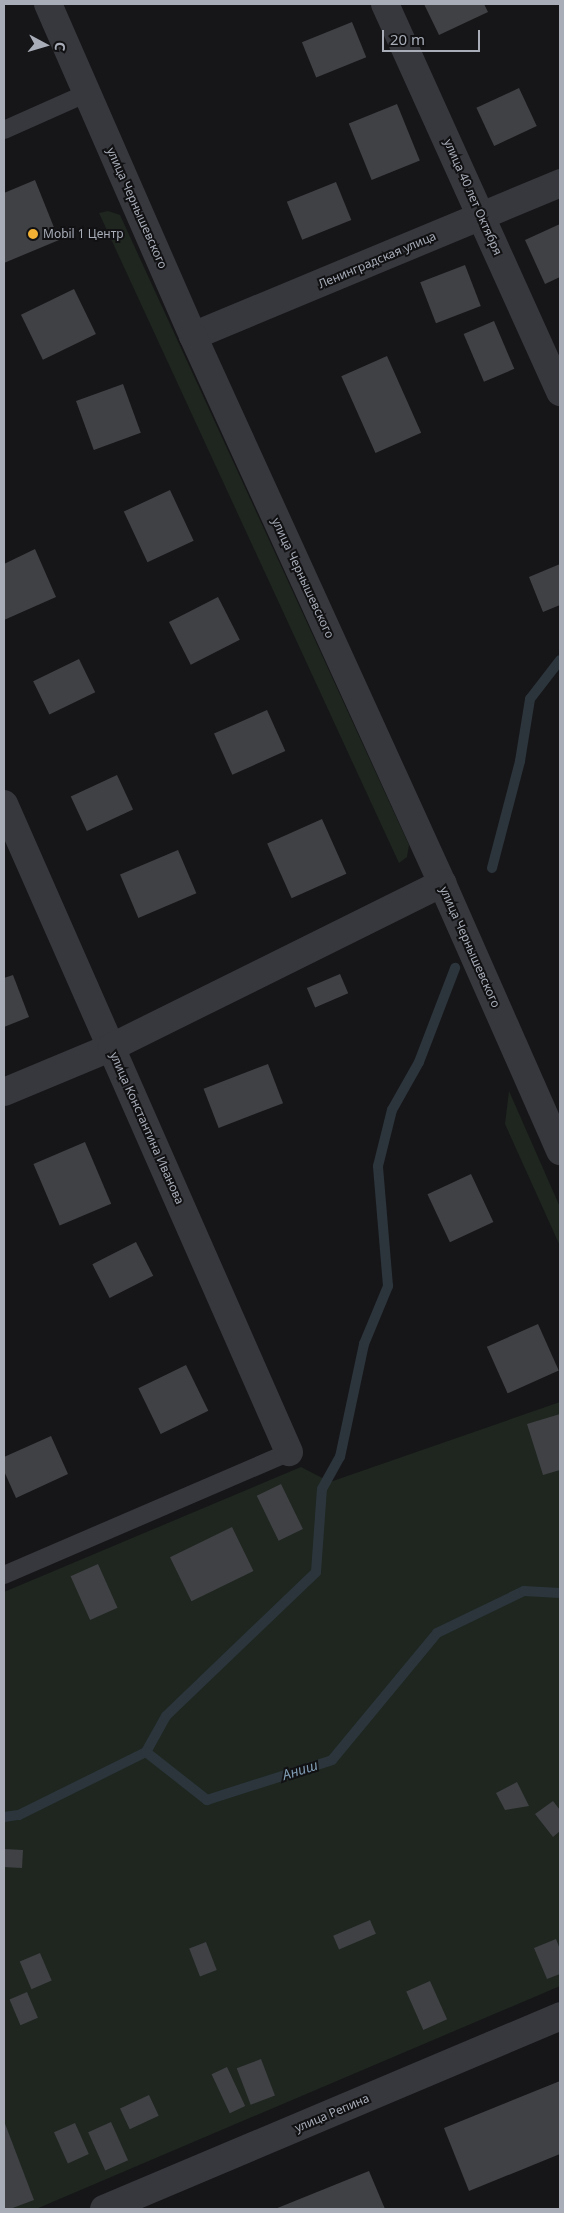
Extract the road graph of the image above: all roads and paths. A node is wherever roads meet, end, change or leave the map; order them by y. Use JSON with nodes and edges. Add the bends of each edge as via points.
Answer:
{"nodes":[{"id":1,"x":385,"y":4,"type":"edge"},
{"id":2,"x":52,"y":5,"type":"edge"},
{"id":3,"x":87,"y":94,"type":"junction"},
{"id":4,"x":4,"y":130,"type":"edge"},
{"id":5,"x":560,"y":183,"type":"edge"},
{"id":6,"x":482,"y":216,"type":"junction"},
{"id":7,"x":193,"y":336,"type":"junction"},
{"id":8,"x":560,"y":392,"type":"edge"},
{"id":9,"x":4,"y":804,"type":"edge"},
{"id":10,"x":442,"y":883,"type":"junction"},
{"id":11,"x":112,"y":1047,"type":"junction"},
{"id":12,"x":4,"y":1092,"type":"edge"},
{"id":13,"x":560,"y":1151,"type":"edge"},
{"id":14,"x":288,"y":1452,"type":"joint"},
{"id":15,"x":4,"y":1575,"type":"edge"},
{"id":16,"x":560,"y":2016,"type":"edge"},
{"id":17,"x":104,"y":2209,"type":"edge"}],
"edges":[{"from":1,"to":6,"type":"street","name":"улица 40 лет Октября"},
{"from":2,"to":3,"type":"street","name":"улица Чернышевского"},
{"from":3,"to":4,"type":"lane"},
{"from":3,"to":7,"type":"street","name":"улица Чернышевского"},
{"from":5,"to":6,"type":"street","name":"Ленинградская улица"},
{"from":6,"to":7,"type":"street","name":"Ленинградская улица"},
{"from":6,"to":8,"type":"street","name":"улица 40 лет Октября"},
{"from":7,"to":10,"type":"street","name":"улица Чернышевского"},
{"from":9,"to":11,"type":"street","name":"улица Константина Иванова"},
{"from":10,"to":11,"type":"street"},
{"from":10,"to":13,"type":"street","name":"улица Чернышевского"},
{"from":11,"to":12,"type":"street"},
{"from":11,"to":14,"type":"street","name":"улица Константина Иванова"},
{"from":14,"to":15,"type":"lane"},
{"from":16,"to":17,"type":"street","name":"улица Репина"}]}
